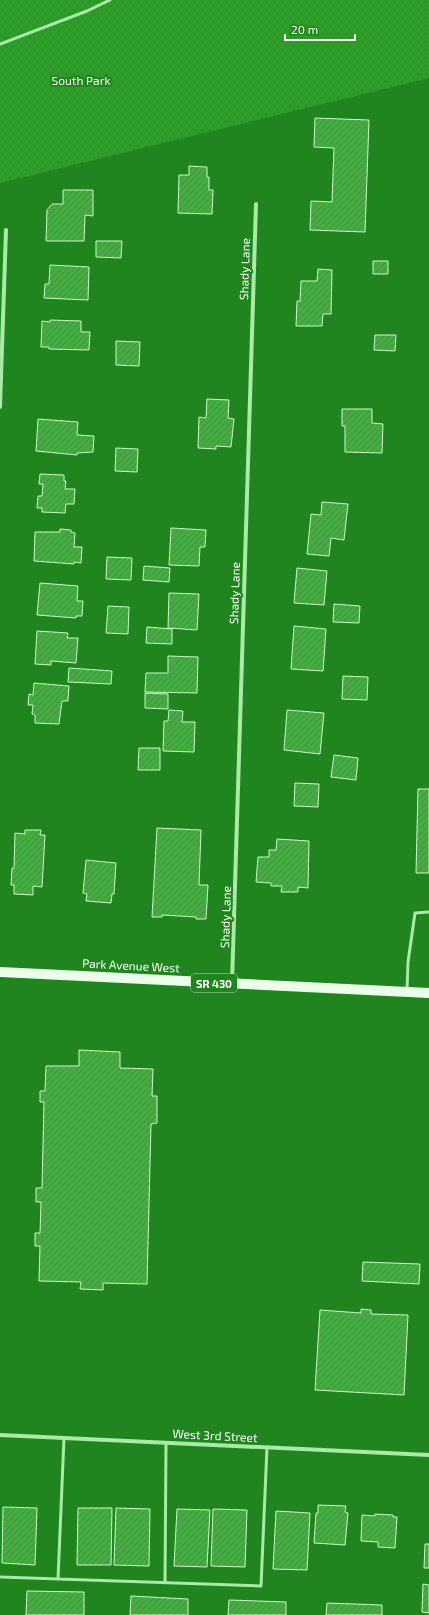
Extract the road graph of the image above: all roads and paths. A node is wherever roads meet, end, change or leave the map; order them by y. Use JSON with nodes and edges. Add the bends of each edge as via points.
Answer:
{"nodes":[{"id":1,"x":110,"y":0,"type":"edge"},
{"id":2,"x":0,"y":44,"type":"edge"},
{"id":3,"x":256,"y":204,"type":"dead end"},
{"id":4,"x":6,"y":230,"type":"dead end"},
{"id":5,"x":0,"y":407,"type":"edge"},
{"id":6,"x":429,"y":912,"type":"edge"},
{"id":7,"x":0,"y":972,"type":"edge"},
{"id":8,"x":232,"y":984,"type":"junction"},
{"id":9,"x":407,"y":992,"type":"junction"},
{"id":10,"x":429,"y":993,"type":"edge"},
{"id":11,"x":0,"y":1435,"type":"edge"},
{"id":12,"x":64,"y":1438,"type":"junction"},
{"id":13,"x":166,"y":1442,"type":"junction"},
{"id":14,"x":267,"y":1447,"type":"junction"},
{"id":15,"x":429,"y":1455,"type":"edge"},
{"id":16,"x":0,"y":1577,"type":"edge"},
{"id":17,"x":58,"y":1578,"type":"junction"},
{"id":18,"x":165,"y":1583,"type":"junction"}],
"edges":[{"from":1,"to":2,"type":"lane"},
{"from":3,"to":8,"type":"street","name":"Shady Lane"},
{"from":4,"to":5,"type":"street"},
{"from":6,"to":9,"type":"lane","via":[[415,913]]},
{"from":7,"to":8,"type":"main road","name":"Park Avenue West","number":"SR 430"},
{"from":8,"to":9,"type":"main road","name":"Park Avenue West","number":"SR 430"},
{"from":9,"to":10,"type":"main road","name":"Park Avenue West","number":"SR 430"},
{"from":11,"to":12,"type":"street","name":"West 3rd Street"},
{"from":12,"to":13,"type":"street","name":"West 3rd Street"},
{"from":12,"to":17,"type":"lane"},
{"from":13,"to":14,"type":"street","name":"West 3rd Street"},
{"from":13,"to":18,"type":"lane"},
{"from":14,"to":15,"type":"street","name":"West 3rd Street"},
{"from":14,"to":18,"type":"lane","via":[[261,1586]]},
{"from":16,"to":17,"type":"lane"},
{"from":17,"to":18,"type":"lane"}]}
